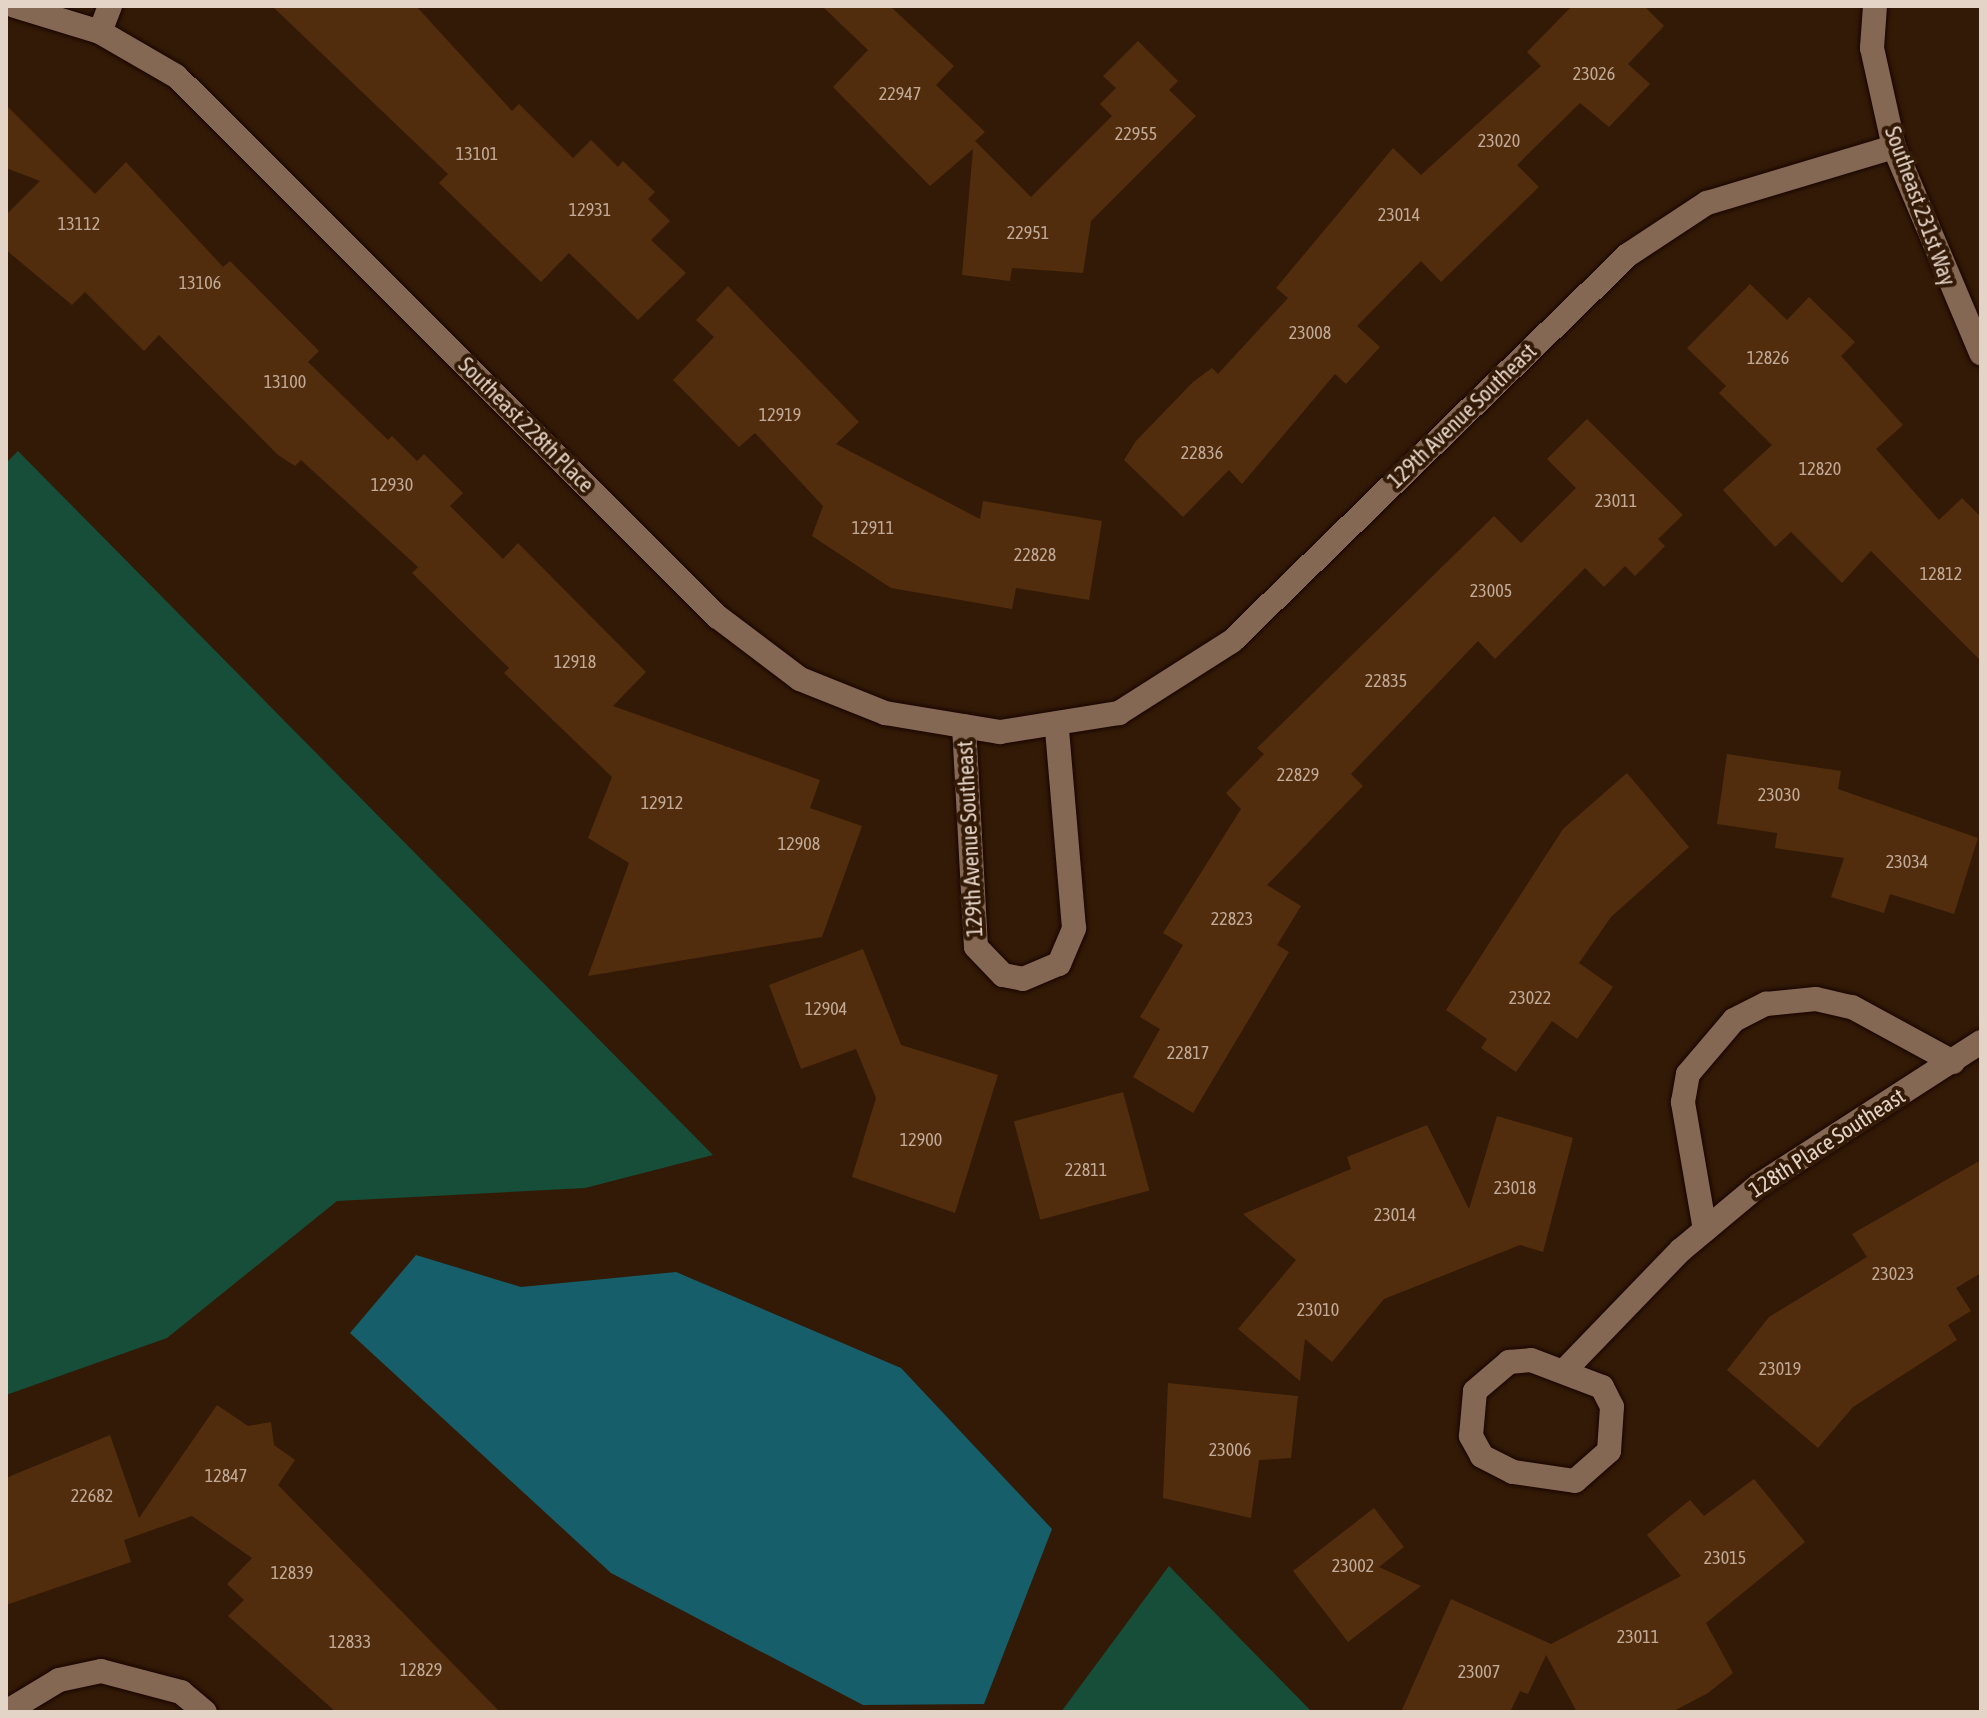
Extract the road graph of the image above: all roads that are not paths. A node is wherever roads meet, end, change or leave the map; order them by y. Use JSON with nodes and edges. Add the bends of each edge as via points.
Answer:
{"nodes":[{"id":1,"x":15,"y":6,"type":"edge"},
{"id":2,"x":110,"y":6,"type":"edge"},
{"id":3,"x":1875,"y":6,"type":"edge"},
{"id":4,"x":100,"y":32,"type":"junction"},
{"id":5,"x":1894,"y":147,"type":"junction"},
{"id":6,"x":1981,"y":353,"type":"edge"},
{"id":7,"x":964,"y":726,"type":"junction"},
{"id":8,"x":1057,"y":728,"type":"junction"},
{"id":9,"x":1000,"y":732,"type":"joint"},
{"id":10,"x":1981,"y":1042,"type":"edge"},
{"id":11,"x":1953,"y":1062,"type":"junction"},
{"id":12,"x":1705,"y":1230,"type":"junction"},
{"id":13,"x":1566,"y":1369,"type":"junction"},
{"id":14,"x":6,"y":1712,"type":"edge"},
{"id":15,"x":205,"y":1712,"type":"edge"}],
"edges":[{"from":1,"to":4,"type":"street","name":"Southeast 228th Place"},
{"from":2,"to":4,"type":"street"},
{"from":3,"to":5,"type":"street","name":"Southeast 231st Way","via":[[1872,48]]},
{"from":4,"to":7,"type":"street","name":"Southeast 228th Place","via":[[176,76],[718,617],[800,679],[885,713]]},
{"from":5,"to":6,"type":"street","name":"Southeast 231st Way"},
{"from":5,"to":8,"type":"street","name":"129th Avenue Southeast","via":[[1707,203],[1628,255],[1232,641],[1119,713]]},
{"from":7,"to":8,"type":"street","name":"129th Avenue Southeast","via":[[976,947],[1003,975],[1023,979],[1059,964],[1074,928]]},
{"from":7,"to":9,"type":"street","name":"Southeast 228th Place"},
{"from":8,"to":9,"type":"street","name":"129th Avenue Southeast"},
{"from":10,"to":11,"type":"street","name":"128th Place Southeast"},
{"from":11,"to":12,"type":"street","name":"128th Place Southeast","via":[[1759,1185]]},
{"from":11,"to":12,"type":"street","via":[[1852,1007],[1816,999],[1766,1004],[1734,1020],[1688,1074],[1683,1102]]},
{"from":12,"to":13,"type":"street","name":"128th Place Southeast"},
{"from":13,"to":13,"type":"street","via":[[1531,1360],[1489,1374],[1468,1413],[1482,1456],[1553,1483],[1595,1469],[1609,1451],[1612,1407],[1602,1387]]},
{"from":14,"to":15,"type":"street","via":[[59,1680],[101,1671],[181,1692]]}]}
